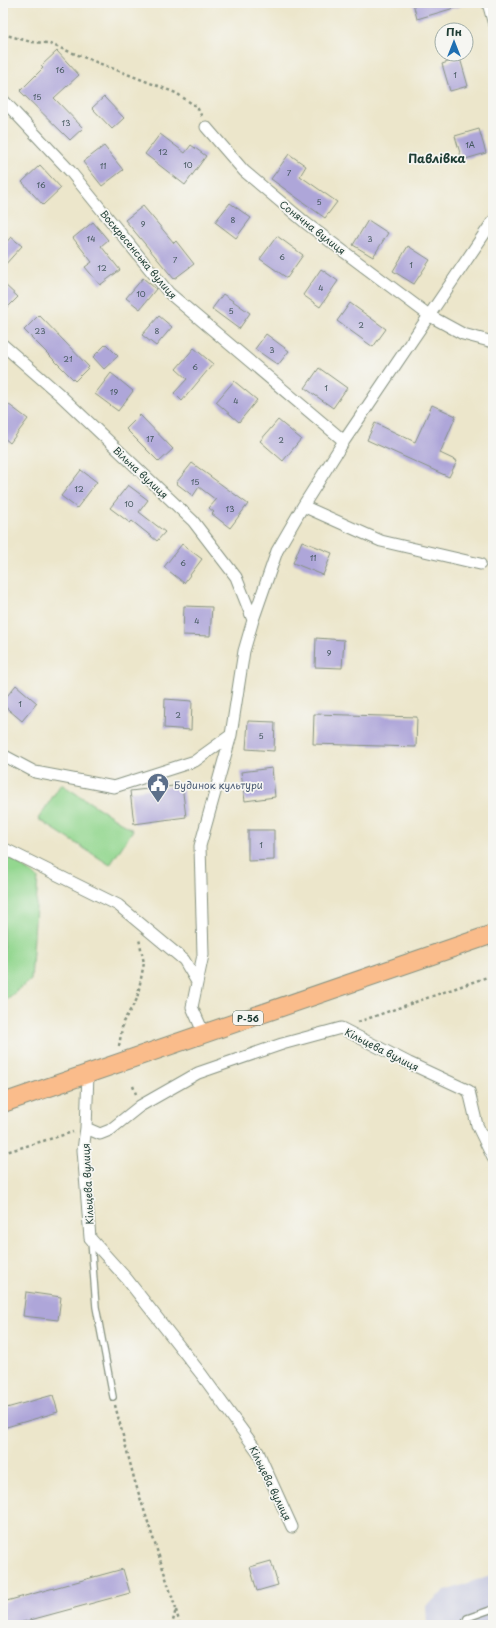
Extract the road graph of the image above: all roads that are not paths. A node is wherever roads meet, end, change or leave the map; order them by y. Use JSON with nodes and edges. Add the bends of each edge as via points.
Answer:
{"nodes":[{"id":1,"x":488,"y":3,"type":"edge"},
{"id":2,"x":493,"y":21,"type":"edge"},
{"id":3,"x":3,"y":100,"type":"edge"},
{"id":4,"x":206,"y":127,"type":"road end"},
{"id":5,"x":493,"y":221,"type":"edge"},
{"id":6,"x":430,"y":316,"type":"junction"},
{"id":7,"x":493,"y":342,"type":"edge"},
{"id":8,"x":3,"y":345,"type":"edge"},
{"id":9,"x":344,"y":441,"type":"junction"},
{"id":10,"x":304,"y":506,"type":"junction"},
{"id":11,"x":480,"y":564,"type":"dead end"},
{"id":12,"x":253,"y":620,"type":"junction"},
{"id":13,"x":231,"y":735,"type":"junction"},
{"id":14,"x":3,"y":755,"type":"edge"},
{"id":15,"x":3,"y":848,"type":"edge"},
{"id":16,"x":493,"y":934,"type":"edge"},
{"id":17,"x":197,"y":982,"type":"junction"},
{"id":18,"x":204,"y":1034,"type":"junction"},
{"id":19,"x":88,"y":1074,"type":"junction"},
{"id":20,"x":3,"y":1103,"type":"edge"},
{"id":21,"x":86,"y":1128,"type":"junction"},
{"id":22,"x":493,"y":1158,"type":"edge"},
{"id":23,"x":90,"y":1238,"type":"junction"},
{"id":24,"x":113,"y":1397,"type":"road end"},
{"id":25,"x":292,"y":1527,"type":"dead end"},
{"id":26,"x":493,"y":1609,"type":"edge"},
{"id":27,"x":464,"y":1625,"type":"edge"}],
"edges":[{"from":1,"to":2,"type":"street"},
{"from":3,"to":9,"type":"street","name":"Воскресенська вулиця","via":[[70,171],[169,293]]},
{"from":4,"to":6,"type":"street","name":"Сонячна вулиця","via":[[244,171],[290,210]]},
{"from":5,"to":6,"type":"street"},
{"from":6,"to":7,"type":"street","name":"Сонячна вулиця","via":[[463,334]]},
{"from":6,"to":9,"type":"street"},
{"from":8,"to":12,"type":"street","name":"Вільна вулиця","via":[[59,394],[193,521],[236,577]]},
{"from":9,"to":10,"type":"street"},
{"from":10,"to":11,"type":"street","via":[[381,541]]},
{"from":10,"to":12,"type":"street","via":[[277,551]]},
{"from":12,"to":13,"type":"street","via":[[244,651]]},
{"from":13,"to":14,"type":"street","via":[[194,761],[114,787],[35,772]]},
{"from":13,"to":17,"type":"street","via":[[200,846],[203,954]]},
{"from":15,"to":17,"type":"street","via":[[118,905],[184,960]]},
{"from":16,"to":18,"type":"main road","number":"Р-56"},
{"from":17,"to":18,"type":"street","via":[[192,1008]]},
{"from":18,"to":19,"type":"main road","number":"Р-56"},
{"from":19,"to":20,"type":"main road","number":"Р-56"},
{"from":19,"to":21,"type":"street"},
{"from":21,"to":22,"type":"street","name":"Кільцева вулиця","via":[[100,1134],[110,1130],[140,1106],[198,1073],[282,1044],[341,1028],[469,1091],[477,1125]]},
{"from":21,"to":23,"type":"street","name":"Кільцева вулиця","via":[[83,1150]]},
{"from":23,"to":24,"type":"lane","via":[[96,1307]]},
{"from":23,"to":25,"type":"street","name":"Кільцева вулиця","via":[[126,1278],[258,1452]]},
{"from":26,"to":27,"type":"lane","via":[[467,1618]]}]}
